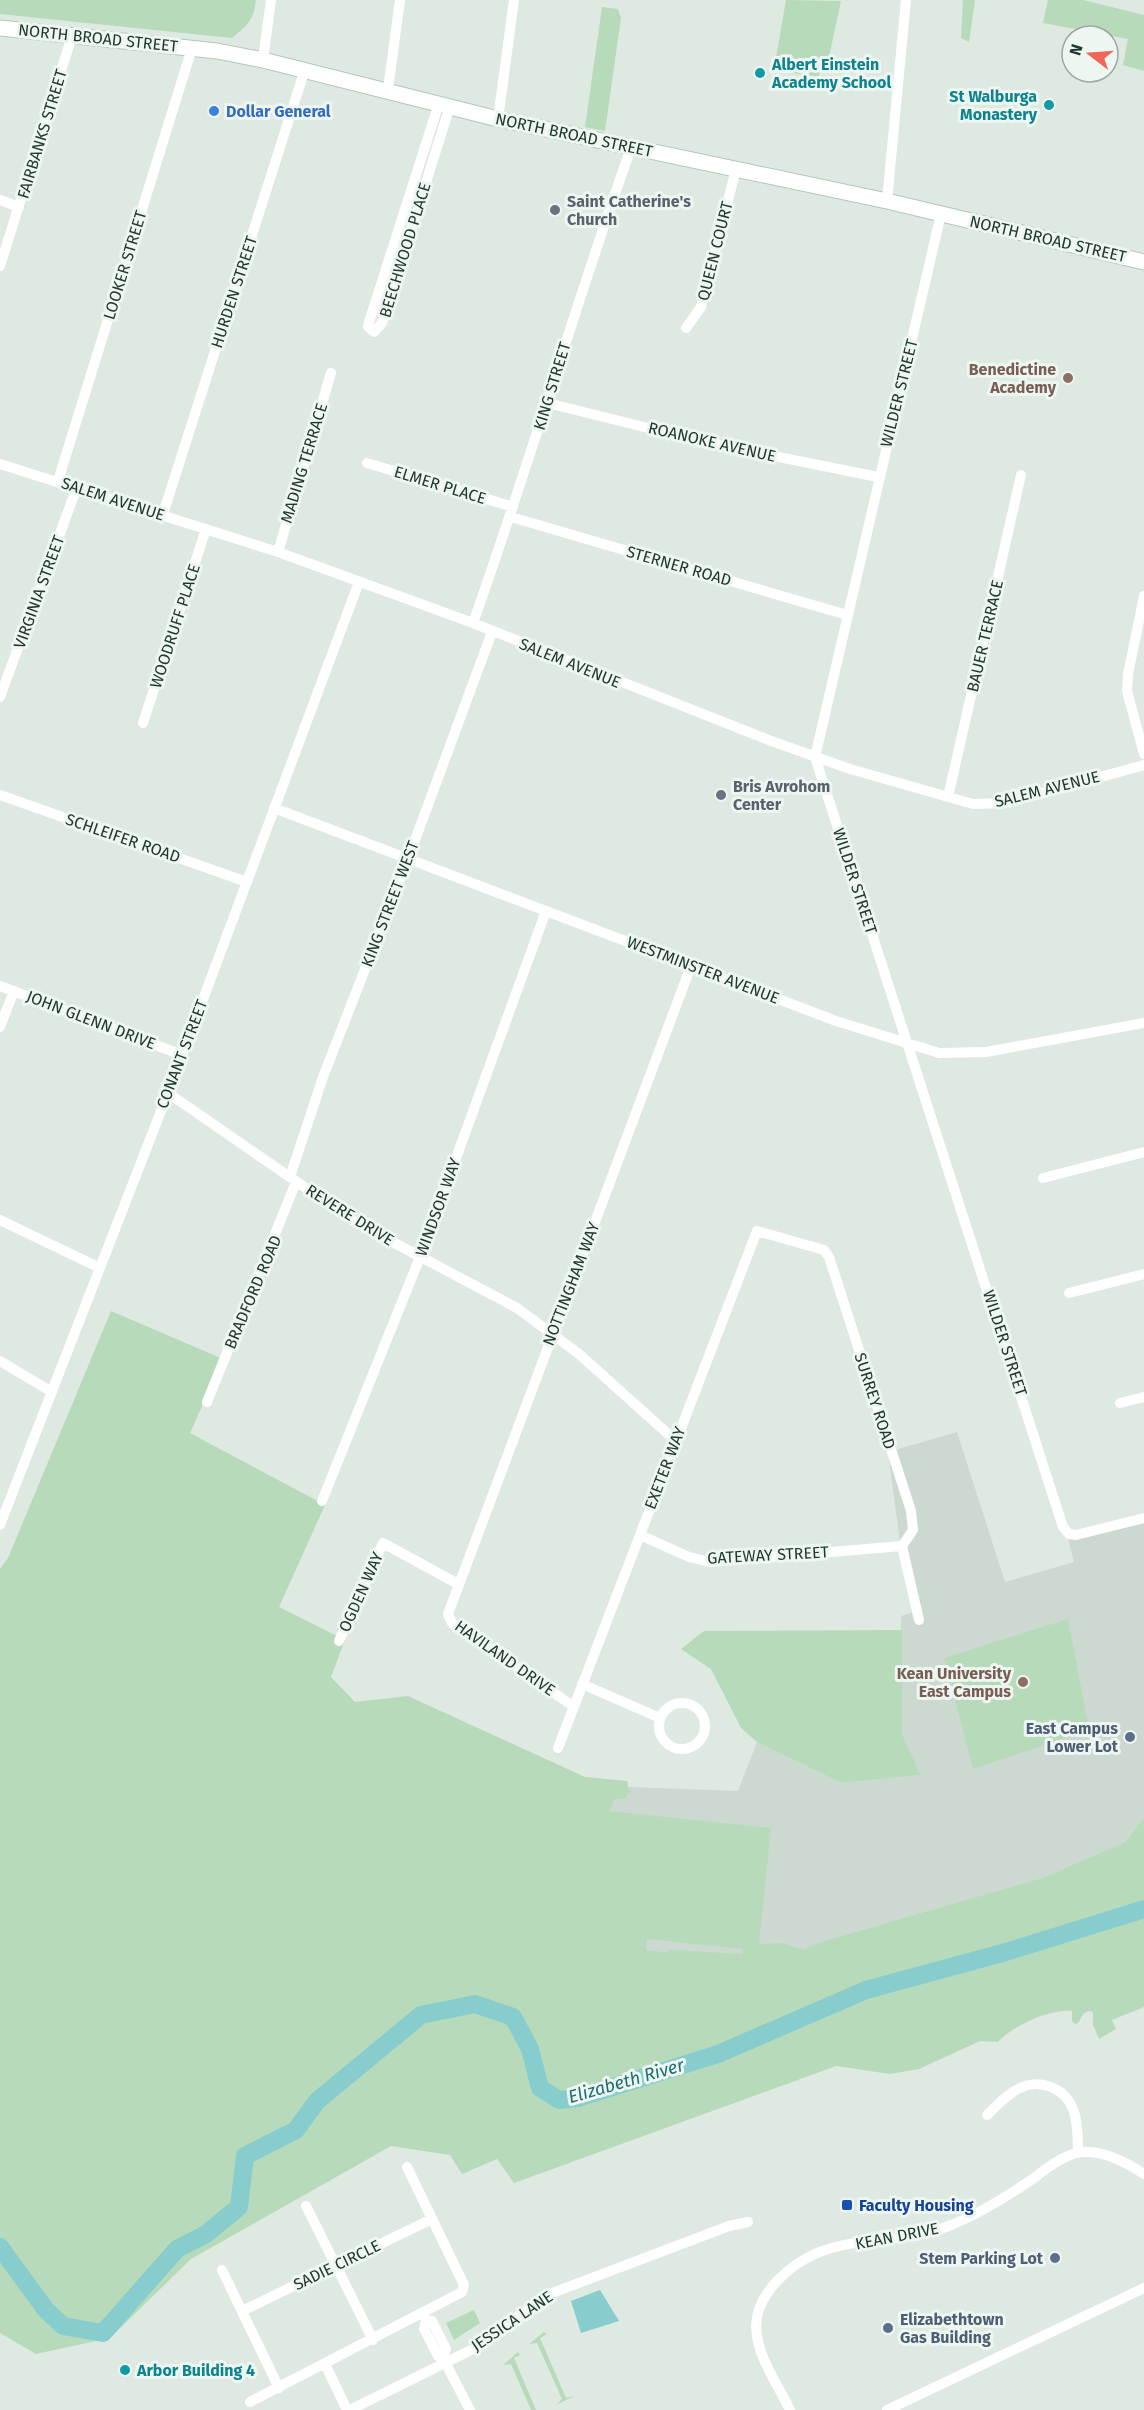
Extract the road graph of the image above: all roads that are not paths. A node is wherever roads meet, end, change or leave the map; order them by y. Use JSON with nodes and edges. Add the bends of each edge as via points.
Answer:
{"nodes":[{"id":1,"x":271,"y":0,"type":"edge"},
{"id":2,"x":400,"y":0,"type":"edge"},
{"id":3,"x":514,"y":0,"type":"edge"},
{"id":4,"x":906,"y":0,"type":"edge"},
{"id":5,"x":0,"y":28,"type":"edge"},
{"id":6,"x":72,"y":36,"type":"junction"},
{"id":7,"x":192,"y":48,"type":"junction"},
{"id":8,"x":263,"y":60,"type":"junction"},
{"id":9,"x":305,"y":69,"type":"junction"},
{"id":10,"x":388,"y":89,"type":"junction"},
{"id":11,"x":445,"y":104,"type":"junction"},
{"id":12,"x":498,"y":118,"type":"junction"},
{"id":13,"x":631,"y":148,"type":"junction"},
{"id":14,"x":736,"y":169,"type":"junction"},
{"id":15,"x":412,"y":185,"type":"junction"},
{"id":16,"x":424,"y":189,"type":"junction"},
{"id":17,"x":0,"y":200,"type":"edge"},
{"id":18,"x":887,"y":201,"type":"junction"},
{"id":19,"x":19,"y":207,"type":"junction"},
{"id":20,"x":941,"y":214,"type":"junction"},
{"id":21,"x":390,"y":257,"type":"junction"},
{"id":22,"x":401,"y":261,"type":"junction"},
{"id":23,"x":1144,"y":262,"type":"edge"},
{"id":24,"x":0,"y":266,"type":"edge"},
{"id":25,"x":686,"y":328,"type":"dead end"},
{"id":26,"x":331,"y":373,"type":"dead end"},
{"id":27,"x":547,"y":403,"type":"junction"},
{"id":28,"x":367,"y":463,"type":"dead end"},
{"id":29,"x":0,"y":464,"type":"edge"},
{"id":30,"x":1021,"y":475,"type":"dead end"},
{"id":31,"x":878,"y":477,"type":"junction"},
{"id":32,"x":58,"y":482,"type":"junction"},
{"id":33,"x":77,"y":487,"type":"junction"},
{"id":34,"x":512,"y":512,"type":"junction"},
{"id":35,"x":163,"y":514,"type":"junction"},
{"id":36,"x":206,"y":529,"type":"junction"},
{"id":37,"x":278,"y":552,"type":"junction"},
{"id":38,"x":359,"y":582,"type":"junction"},
{"id":39,"x":1144,"y":596,"type":"edge"},
{"id":40,"x":847,"y":615,"type":"junction"},
{"id":41,"x":473,"y":623,"type":"junction"},
{"id":42,"x":492,"y":632,"type":"junction"},
{"id":43,"x":0,"y":697,"type":"edge"},
{"id":44,"x":143,"y":723,"type":"dead end"},
{"id":45,"x":1144,"y":754,"type":"edge"},
{"id":46,"x":815,"y":757,"type":"junction"},
{"id":47,"x":1144,"y":765,"type":"edge"},
{"id":48,"x":0,"y":795,"type":"edge"},
{"id":49,"x":948,"y":796,"type":"junction"},
{"id":50,"x":274,"y":808,"type":"junction"},
{"id":51,"x":408,"y":859,"type":"junction"},
{"id":52,"x":247,"y":882,"type":"junction"},
{"id":53,"x":546,"y":911,"type":"junction"},
{"id":54,"x":691,"y":966,"type":"junction"},
{"id":55,"x":0,"y":986,"type":"edge"},
{"id":56,"x":14,"y":991,"type":"junction"},
{"id":57,"x":1144,"y":1023,"type":"edge"},
{"id":58,"x":0,"y":1027,"type":"edge"},
{"id":59,"x":909,"y":1046,"type":"junction"},
{"id":60,"x":182,"y":1055,"type":"junction"},
{"id":61,"x":168,"y":1093,"type":"junction"},
{"id":62,"x":1144,"y":1152,"type":"edge"},
{"id":63,"x":1043,"y":1178,"type":"dead end"},
{"id":64,"x":293,"y":1179,"type":"junction"},
{"id":65,"x":0,"y":1220,"type":"edge"},
{"id":66,"x":757,"y":1231,"type":"joint"},
{"id":67,"x":420,"y":1257,"type":"junction"},
{"id":68,"x":100,"y":1268,"type":"junction"},
{"id":69,"x":1144,"y":1275,"type":"edge"},
{"id":70,"x":1069,"y":1293,"type":"dead end"},
{"id":71,"x":552,"y":1334,"type":"junction"},
{"id":72,"x":0,"y":1361,"type":"edge"},
{"id":73,"x":52,"y":1392,"type":"junction"},
{"id":74,"x":1144,"y":1397,"type":"edge"},
{"id":75,"x":207,"y":1402,"type":"dead end"},
{"id":76,"x":1120,"y":1403,"type":"dead end"},
{"id":77,"x":676,"y":1441,"type":"junction"},
{"id":78,"x":322,"y":1501,"type":"dead end"},
{"id":79,"x":1144,"y":1518,"type":"edge"},
{"id":80,"x":0,"y":1525,"type":"edge"},
{"id":81,"x":640,"y":1534,"type":"junction"},
{"id":82,"x":902,"y":1546,"type":"junction"},
{"id":83,"x":458,"y":1584,"type":"junction"},
{"id":84,"x":451,"y":1603,"type":"joint"},
{"id":85,"x":919,"y":1620,"type":"dead end"},
{"id":86,"x":339,"y":1641,"type":"dead end"},
{"id":87,"x":582,"y":1684,"type":"junction"},
{"id":88,"x":573,"y":1706,"type":"junction"},
{"id":89,"x":660,"y":1718,"type":"junction"},
{"id":90,"x":558,"y":1748,"type":"dead end"},
{"id":91,"x":987,"y":2115,"type":"dead end"},
{"id":92,"x":1078,"y":2153,"type":"junction"},
{"id":93,"x":407,"y":2166,"type":"dead end"},
{"id":94,"x":1144,"y":2174,"type":"edge"},
{"id":95,"x":306,"y":2206,"type":"dead end"},
{"id":96,"x":432,"y":2219,"type":"junction"},
{"id":97,"x":747,"y":2222,"type":"dead end"},
{"id":98,"x":336,"y":2266,"type":"junction"},
{"id":99,"x":222,"y":2270,"type":"dead end"},
{"id":100,"x":1144,"y":2288,"type":"edge"},
{"id":101,"x":242,"y":2311,"type":"junction"},
{"id":102,"x":424,"y":2317,"type":"junction"},
{"id":103,"x":373,"y":2340,"type":"junction"},
{"id":104,"x":445,"y":2360,"type":"junction"},
{"id":105,"x":326,"y":2364,"type":"junction"},
{"id":106,"x":279,"y":2388,"type":"junction"},
{"id":107,"x":250,"y":2402,"type":"dead end"},
{"id":108,"x":349,"y":2410,"type":"edge"},
{"id":109,"x":470,"y":2410,"type":"edge"},
{"id":110,"x":790,"y":2410,"type":"edge"},
{"id":111,"x":887,"y":2410,"type":"edge"}],
"edges":[{"from":1,"to":8,"type":"street"},
{"from":2,"to":10,"type":"street"},
{"from":3,"to":12,"type":"street"},
{"from":4,"to":18,"type":"street"},
{"from":5,"to":6,"type":"main road","name":"NORTH BROAD STREET"},
{"from":6,"to":7,"type":"main road","name":"NORTH BROAD STREET"},
{"from":6,"to":19,"type":"street","name":"FAIRBANKS STREET"},
{"from":7,"to":8,"type":"main road","name":"NORTH BROAD STREET"},
{"from":7,"to":32,"type":"street","name":"LOOKER STREET"},
{"from":8,"to":9,"type":"main road","name":"NORTH BROAD STREET"},
{"from":9,"to":10,"type":"main road","name":"NORTH BROAD STREET"},
{"from":9,"to":35,"type":"street","name":"HURDEN STREET"},
{"from":10,"to":11,"type":"main road","name":"NORTH BROAD STREET"},
{"from":11,"to":12,"type":"main road","name":"NORTH BROAD STREET"},
{"from":11,"to":15,"type":"street","name":"BEECHWOOD PLACE"},
{"from":11,"to":16,"type":"street","name":"BEECHWOOD PLACE"},
{"from":12,"to":13,"type":"main road","name":"NORTH BROAD STREET"},
{"from":13,"to":14,"type":"main road","name":"NORTH BROAD STREET"},
{"from":13,"to":27,"type":"street","name":"KING STREET","via":[[579,294]]},
{"from":14,"to":18,"type":"main road","name":"NORTH BROAD STREET"},
{"from":14,"to":25,"type":"street","name":"QUEEN COURT","via":[[701,307]]},
{"from":15,"to":16,"type":"street"},
{"from":15,"to":21,"type":"street","name":"BEECHWOOD PLACE"},
{"from":16,"to":22,"type":"street","name":"BEECHWOOD PLACE"},
{"from":17,"to":19,"type":"street"},
{"from":18,"to":20,"type":"main road","name":"NORTH BROAD STREET"},
{"from":19,"to":24,"type":"street","name":"FAIRBANKS STREET"},
{"from":20,"to":23,"type":"main road","name":"NORTH BROAD STREET"},
{"from":20,"to":31,"type":"street","name":"WILDER STREET"},
{"from":21,"to":22,"type":"street"},
{"from":21,"to":22,"type":"street","name":"BEECHWOOD PLACE","via":[[369,322],[368,327],[374,332],[382,323]]},
{"from":26,"to":37,"type":"street","name":"MADING TERRACE"},
{"from":27,"to":31,"type":"street","name":"ROANOKE AVENUE","via":[[705,442]]},
{"from":27,"to":34,"type":"street","name":"KING STREET"},
{"from":28,"to":34,"type":"street","name":"ELMER PLACE"},
{"from":29,"to":32,"type":"street","name":"SALEM AVENUE"},
{"from":30,"to":49,"type":"street","name":"BAUER TERRACE"},
{"from":31,"to":40,"type":"street","name":"WILDER STREET"},
{"from":32,"to":33,"type":"street","name":"SALEM AVENUE"},
{"from":33,"to":35,"type":"street","name":"SALEM AVENUE"},
{"from":33,"to":43,"type":"street","name":"VIRGINIA STREET"},
{"from":34,"to":40,"type":"street","name":"STERNER ROAD"},
{"from":34,"to":41,"type":"street","name":"KING STREET"},
{"from":35,"to":36,"type":"street","name":"SALEM AVENUE"},
{"from":36,"to":37,"type":"street","name":"SALEM AVENUE"},
{"from":36,"to":44,"type":"street","name":"WOODRUFF PLACE"},
{"from":37,"to":38,"type":"street","name":"SALEM AVENUE"},
{"from":38,"to":41,"type":"street","name":"SALEM AVENUE"},
{"from":38,"to":50,"type":"street","name":"CONANT STREET"},
{"from":39,"to":45,"type":"street","via":[[1127,691]]},
{"from":40,"to":46,"type":"street","name":"WILDER STREET"},
{"from":41,"to":42,"type":"street","name":"SALEM AVENUE"},
{"from":42,"to":46,"type":"street","name":"SALEM AVENUE"},
{"from":42,"to":51,"type":"street","name":"KING STREET WEST"},
{"from":46,"to":49,"type":"street","name":"SALEM AVENUE"},
{"from":46,"to":59,"type":"street","name":"WILDER STREET"},
{"from":47,"to":49,"type":"street","name":"SALEM AVENUE","via":[[1006,803],[973,804]]},
{"from":48,"to":52,"type":"street","name":"SCHLEIFER ROAD"},
{"from":50,"to":51,"type":"street","name":"WESTMINSTER AVENUE"},
{"from":50,"to":52,"type":"street","name":"CONANT STREET"},
{"from":51,"to":53,"type":"street","name":"WESTMINSTER AVENUE"},
{"from":51,"to":64,"type":"street","name":"KING STREET WEST","via":[[323,1077]]},
{"from":52,"to":60,"type":"street","name":"CONANT STREET"},
{"from":53,"to":54,"type":"street","name":"WESTMINSTER AVENUE"},
{"from":53,"to":67,"type":"street","name":"WINDSOR WAY"},
{"from":54,"to":59,"type":"street","name":"WESTMINSTER AVENUE"},
{"from":54,"to":71,"type":"street","name":"NOTTINGHAM WAY"},
{"from":55,"to":56,"type":"street","name":"JOHN GLENN DRIVE"},
{"from":56,"to":58,"type":"street"},
{"from":56,"to":60,"type":"street","name":"JOHN GLENN DRIVE"},
{"from":57,"to":59,"type":"street","name":"WESTMINSTER AVENUE","via":[[964,1055]]},
{"from":59,"to":79,"type":"street","name":"WILDER STREET","via":[[1064,1527],[1069,1534],[1076,1535]]},
{"from":60,"to":61,"type":"street","name":"CONANT STREET"},
{"from":61,"to":64,"type":"street","name":"REVERE DRIVE"},
{"from":61,"to":68,"type":"street","name":"CONANT STREET"},
{"from":62,"to":63,"type":"street"},
{"from":64,"to":67,"type":"street","name":"REVERE DRIVE","via":[[382,1238]]},
{"from":64,"to":75,"type":"street","name":"BRADFORD ROAD"},
{"from":65,"to":68,"type":"street"},
{"from":66,"to":77,"type":"street","name":"EXETER WAY"},
{"from":66,"to":82,"type":"street","name":"SURREY ROAD","via":[[824,1250],[829,1257],[911,1511],[913,1530]]},
{"from":67,"to":71,"type":"street","name":"REVERE DRIVE","via":[[487,1289]]},
{"from":67,"to":78,"type":"street","name":"WINDSOR WAY"},
{"from":68,"to":73,"type":"street","name":"CONANT STREET"},
{"from":69,"to":70,"type":"street"},
{"from":71,"to":77,"type":"street","name":"REVERE DRIVE"},
{"from":71,"to":83,"type":"street","name":"NOTTINGHAM WAY"},
{"from":72,"to":73,"type":"street"},
{"from":73,"to":80,"type":"street","name":"CONANT STREET"},
{"from":74,"to":76,"type":"street"},
{"from":77,"to":81,"type":"street","name":"EXETER WAY"},
{"from":81,"to":82,"type":"street","name":"GATEWAY STREET","via":[[689,1557],[710,1562]]},
{"from":81,"to":87,"type":"street","name":"EXETER WAY"},
{"from":82,"to":85,"type":"street"},
{"from":83,"to":84,"type":"street","name":"NOTTINGHAM WAY"},
{"from":83,"to":86,"type":"street","name":"OGDEN WAY","via":[[383,1543]]},
{"from":84,"to":88,"type":"street","name":"HAVILAND DRIVE","via":[[448,1614],[452,1623]]},
{"from":87,"to":88,"type":"street","name":"EXETER WAY"},
{"from":87,"to":89,"type":"street"},
{"from":88,"to":90,"type":"street","name":"EXETER WAY"},
{"from":89,"to":89,"type":"street","via":[[660,1733],[675,1748],[689,1748],[704,1733],[704,1718],[689,1704],[674,1704]]},
{"from":91,"to":92,"type":"street","via":[[1018,2088],[1034,2084],[1051,2087],[1070,2101],[1077,2123]]},
{"from":92,"to":94,"type":"street","via":[[1112,2158]]},
{"from":92,"to":110,"type":"street","name":"KEAN DRIVE","via":[[945,2228],[830,2249],[804,2260],[782,2276],[760,2307],[756,2324],[765,2360]]},
{"from":93,"to":96,"type":"street"},
{"from":95,"to":98,"type":"street"},
{"from":96,"to":98,"type":"street","name":"SADIE CIRCLE"},
{"from":96,"to":102,"type":"street","via":[[464,2289]]},
{"from":97,"to":104,"type":"street","name":"JESSICA LANE","via":[[547,2295],[475,2348]]},
{"from":98,"to":101,"type":"street","name":"SADIE CIRCLE"},
{"from":98,"to":103,"type":"street"},
{"from":99,"to":101,"type":"street"},
{"from":100,"to":111,"type":"street"},
{"from":101,"to":106,"type":"street"},
{"from":102,"to":103,"type":"street"},
{"from":102,"to":104,"type":"street","via":[[432,2321],[446,2349]]},
{"from":103,"to":105,"type":"street"},
{"from":104,"to":108,"type":"street","name":"JESSICA LANE"},
{"from":104,"to":109,"type":"street"},
{"from":105,"to":106,"type":"street"},
{"from":105,"to":108,"type":"street"},
{"from":106,"to":107,"type":"street"}]}
